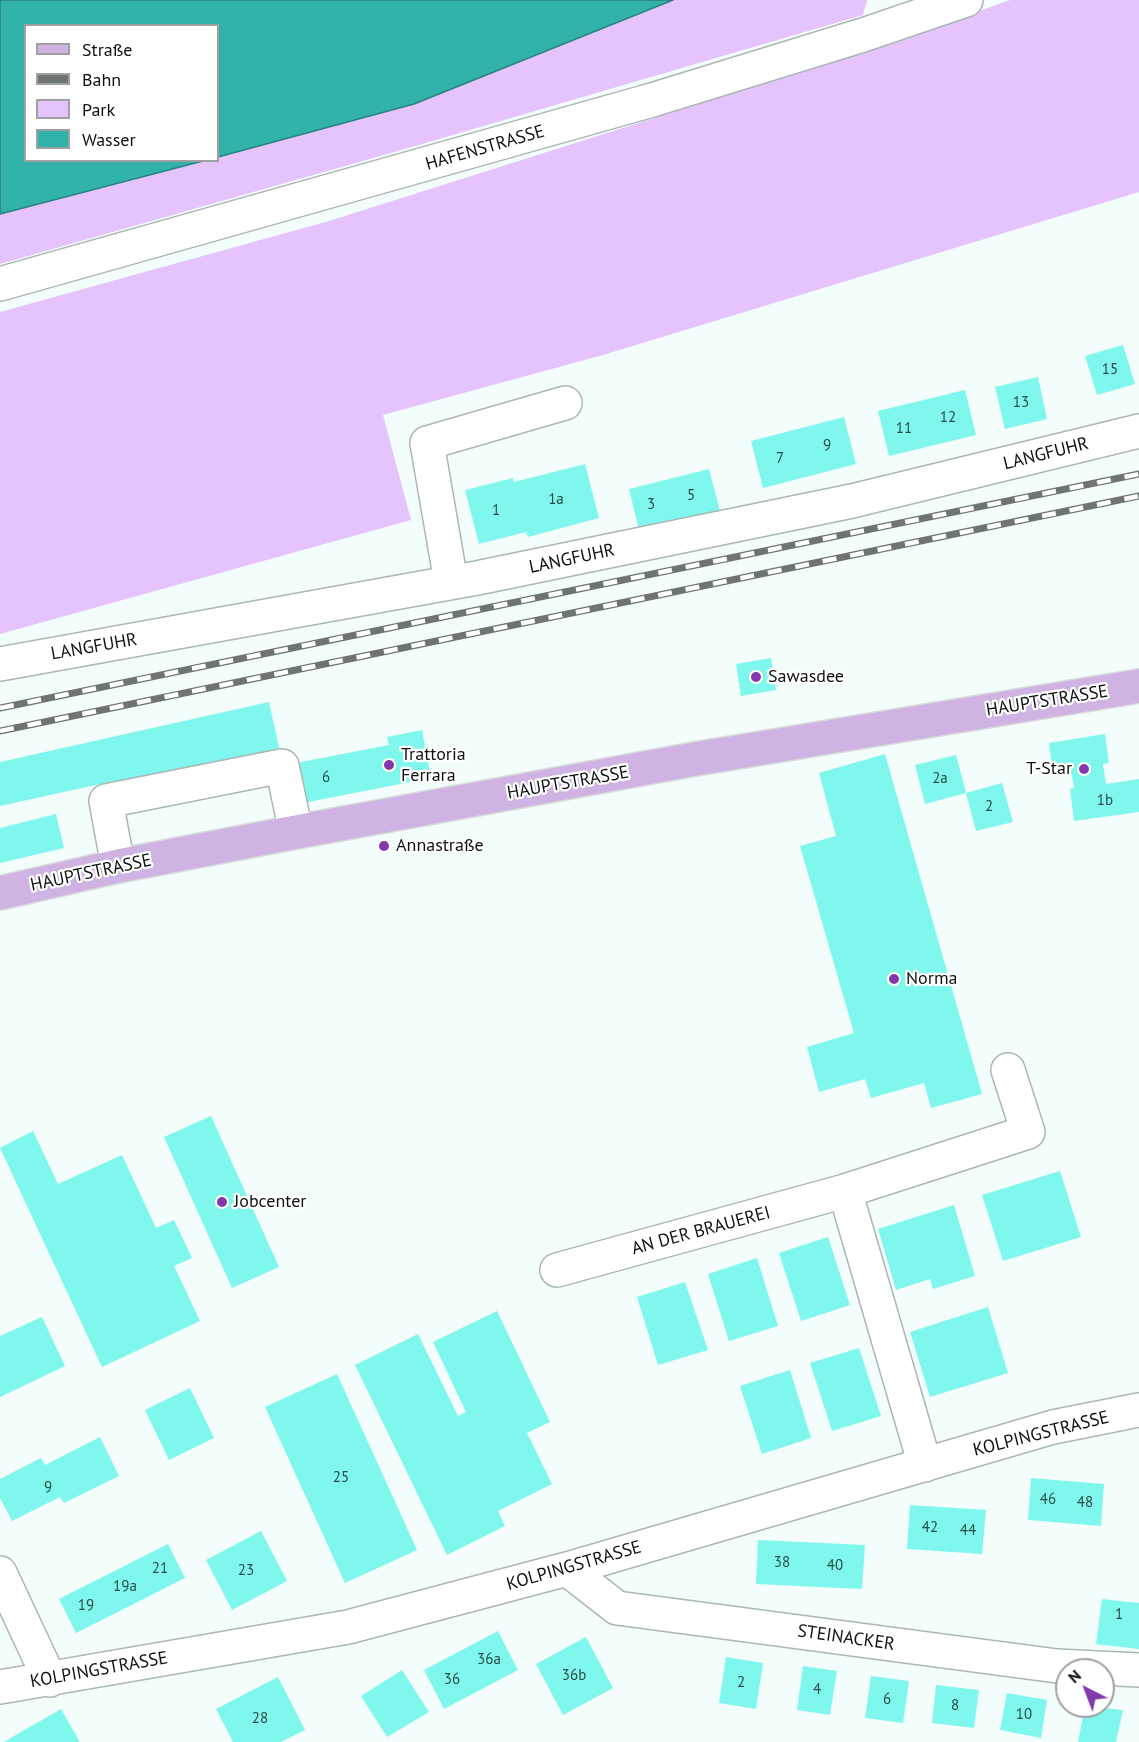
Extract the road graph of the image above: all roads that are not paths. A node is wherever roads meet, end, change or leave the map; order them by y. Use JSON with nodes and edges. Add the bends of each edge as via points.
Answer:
{"nodes":[{"id":1,"x":966,"y":0,"type":"edge"},
{"id":2,"x":913,"y":10,"type":"edge"},
{"id":3,"x":0,"y":284,"type":"edge"},
{"id":4,"x":565,"y":403,"type":"dead end"},
{"id":5,"x":1139,"y":431,"type":"edge"},
{"id":6,"x":451,"y":582,"type":"junction"},
{"id":7,"x":0,"y":664,"type":"edge"},
{"id":8,"x":1139,"y":686,"type":"edge"},
{"id":9,"x":296,"y":832,"type":"junction"},
{"id":10,"x":118,"y":866,"type":"junction"},
{"id":11,"x":0,"y":893,"type":"edge"},
{"id":12,"x":1008,"y":1070,"type":"dead end"},
{"id":13,"x":845,"y":1191,"type":"junction"},
{"id":14,"x":557,"y":1270,"type":"dead end"},
{"id":15,"x":1139,"y":1410,"type":"edge"},
{"id":16,"x":925,"y":1465,"type":"junction"},
{"id":17,"x":567,"y":1569,"type":"junction"},
{"id":18,"x":0,"y":1573,"type":"edge"},
{"id":19,"x":1139,"y":1670,"type":"edge"},
{"id":20,"x":50,"y":1680,"type":"junction"},
{"id":21,"x":0,"y":1688,"type":"edge"}],
"edges":[{"from":1,"to":2,"type":"street","name":"HAFENSTRASSE"},
{"from":2,"to":3,"type":"street","name":"HAFENSTRASSE","via":[[629,106]]},
{"from":4,"to":6,"type":"street","via":[[427,443]]},
{"from":5,"to":6,"type":"street","name":"LANGFUHR","via":[[852,501]]},
{"from":6,"to":7,"type":"street","name":"LANGFUHR"},
{"from":8,"to":9,"type":"main road","name":"HAUPTSTRASSE","via":[[695,759],[579,771]]},
{"from":9,"to":10,"type":"main road","name":"HAUPTSTRASSE"},
{"from":9,"to":10,"type":"street","via":[[282,766],[106,801]]},
{"from":10,"to":11,"type":"main road","name":"HAUPTSTRASSE"},
{"from":12,"to":13,"type":"street","name":"AN DER BRAUEREI","via":[[1028,1132]]},
{"from":13,"to":14,"type":"street","name":"AN DER BRAUEREI"},
{"from":13,"to":16,"type":"street"},
{"from":15,"to":16,"type":"street","name":"KOLPINGSTRASSE","via":[[1053,1427]]},
{"from":16,"to":17,"type":"street","name":"KOLPINGSTRASSE"},
{"from":17,"to":19,"type":"street","name":"STEINACKER","via":[[617,1608],[1057,1666]]},
{"from":17,"to":20,"type":"street","name":"KOLPINGSTRASSE","via":[[348,1627]]},
{"from":18,"to":20,"type":"street"},
{"from":20,"to":21,"type":"street","name":"KOLPINGSTRASSE"}]}
